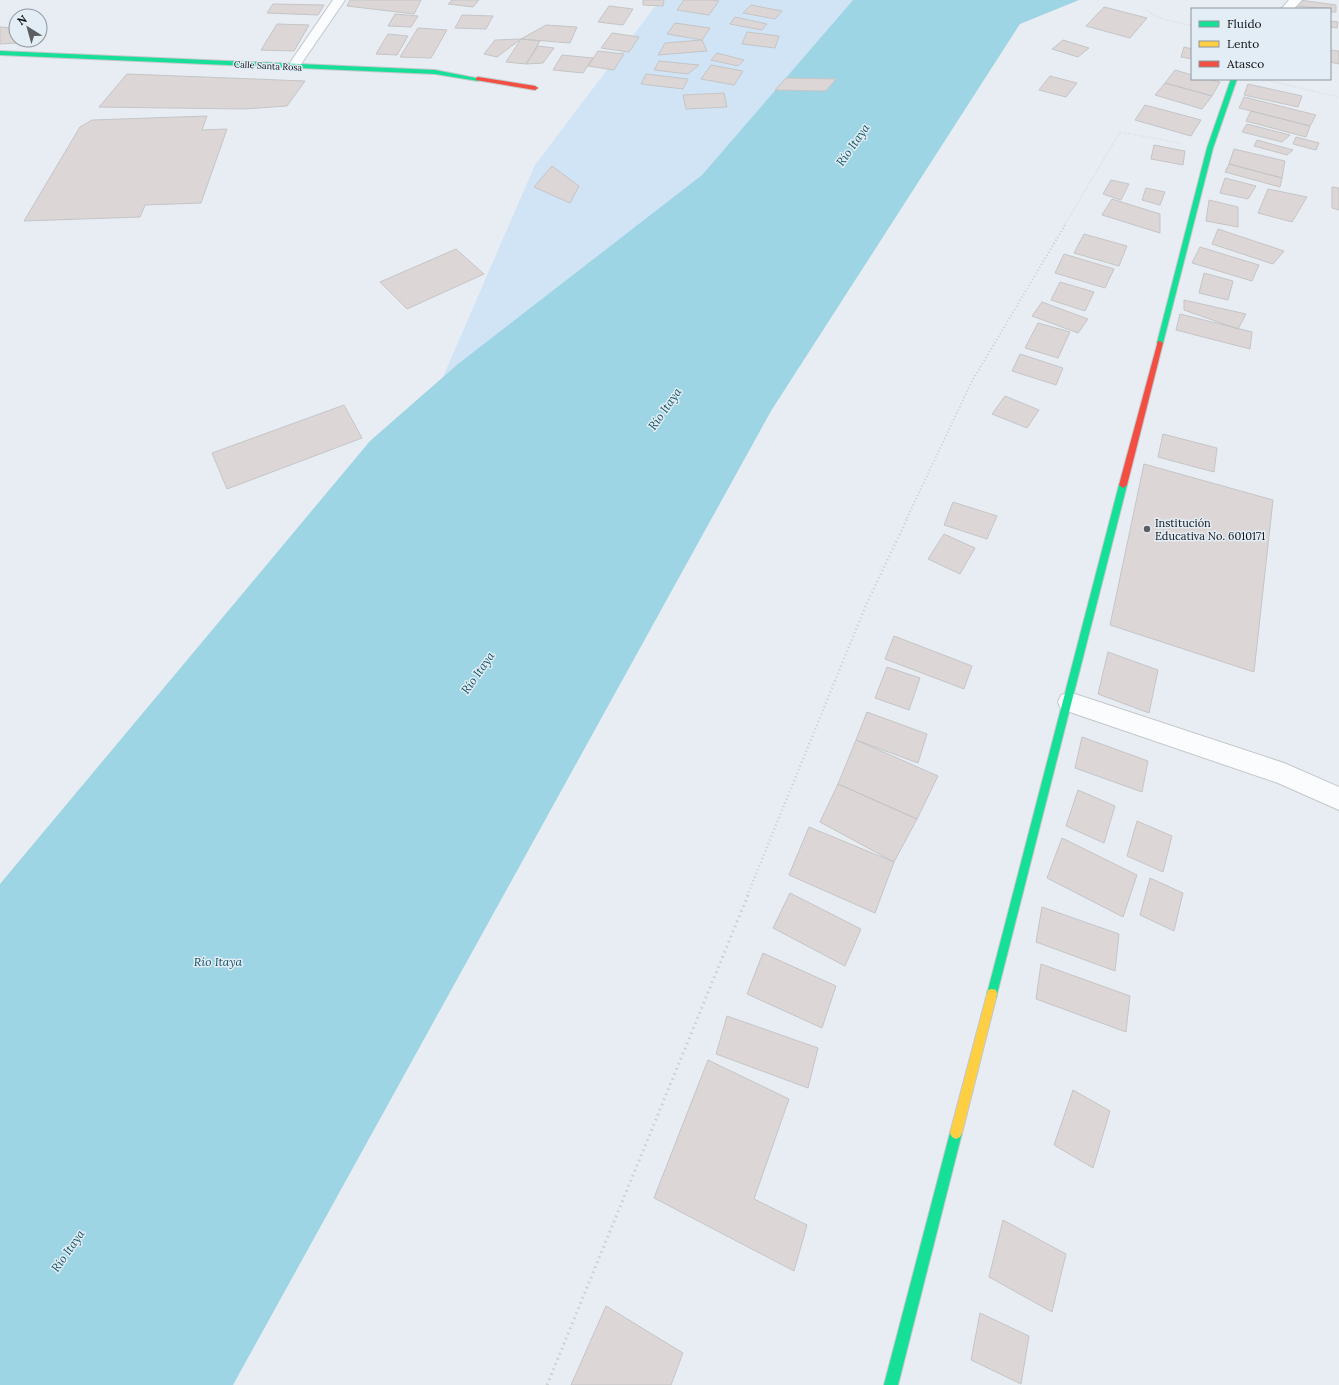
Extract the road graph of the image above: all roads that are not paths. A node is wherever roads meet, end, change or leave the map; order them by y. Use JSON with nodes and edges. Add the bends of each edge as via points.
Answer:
{"nodes":[{"id":1,"x":339,"y":0,"type":"edge"},
{"id":2,"x":1296,"y":0,"type":"edge"},
{"id":3,"x":1288,"y":8,"type":"edge"},
{"id":4,"x":0,"y":52,"type":"edge"},
{"id":5,"x":293,"y":67,"type":"junction"},
{"id":6,"x":1234,"y":80,"type":"edge"},
{"id":7,"x":535,"y":88,"type":"dead end"},
{"id":8,"x":1068,"y":702,"type":"junction"},
{"id":9,"x":1339,"y":799,"type":"edge"},
{"id":10,"x":891,"y":1385,"type":"edge"}],
"edges":[{"from":1,"to":5,"type":"street"},
{"from":2,"to":3,"type":"street"},
{"from":4,"to":5,"type":"street","name":"Calle Santa Rosa"},
{"from":5,"to":7,"type":"street","name":"Calle Santa Rosa","via":[[435,72]]},
{"from":6,"to":8,"type":"street","via":[[1210,148]]},
{"from":8,"to":9,"type":"street","via":[[1284,774]]},
{"from":8,"to":10,"type":"street"}]}
